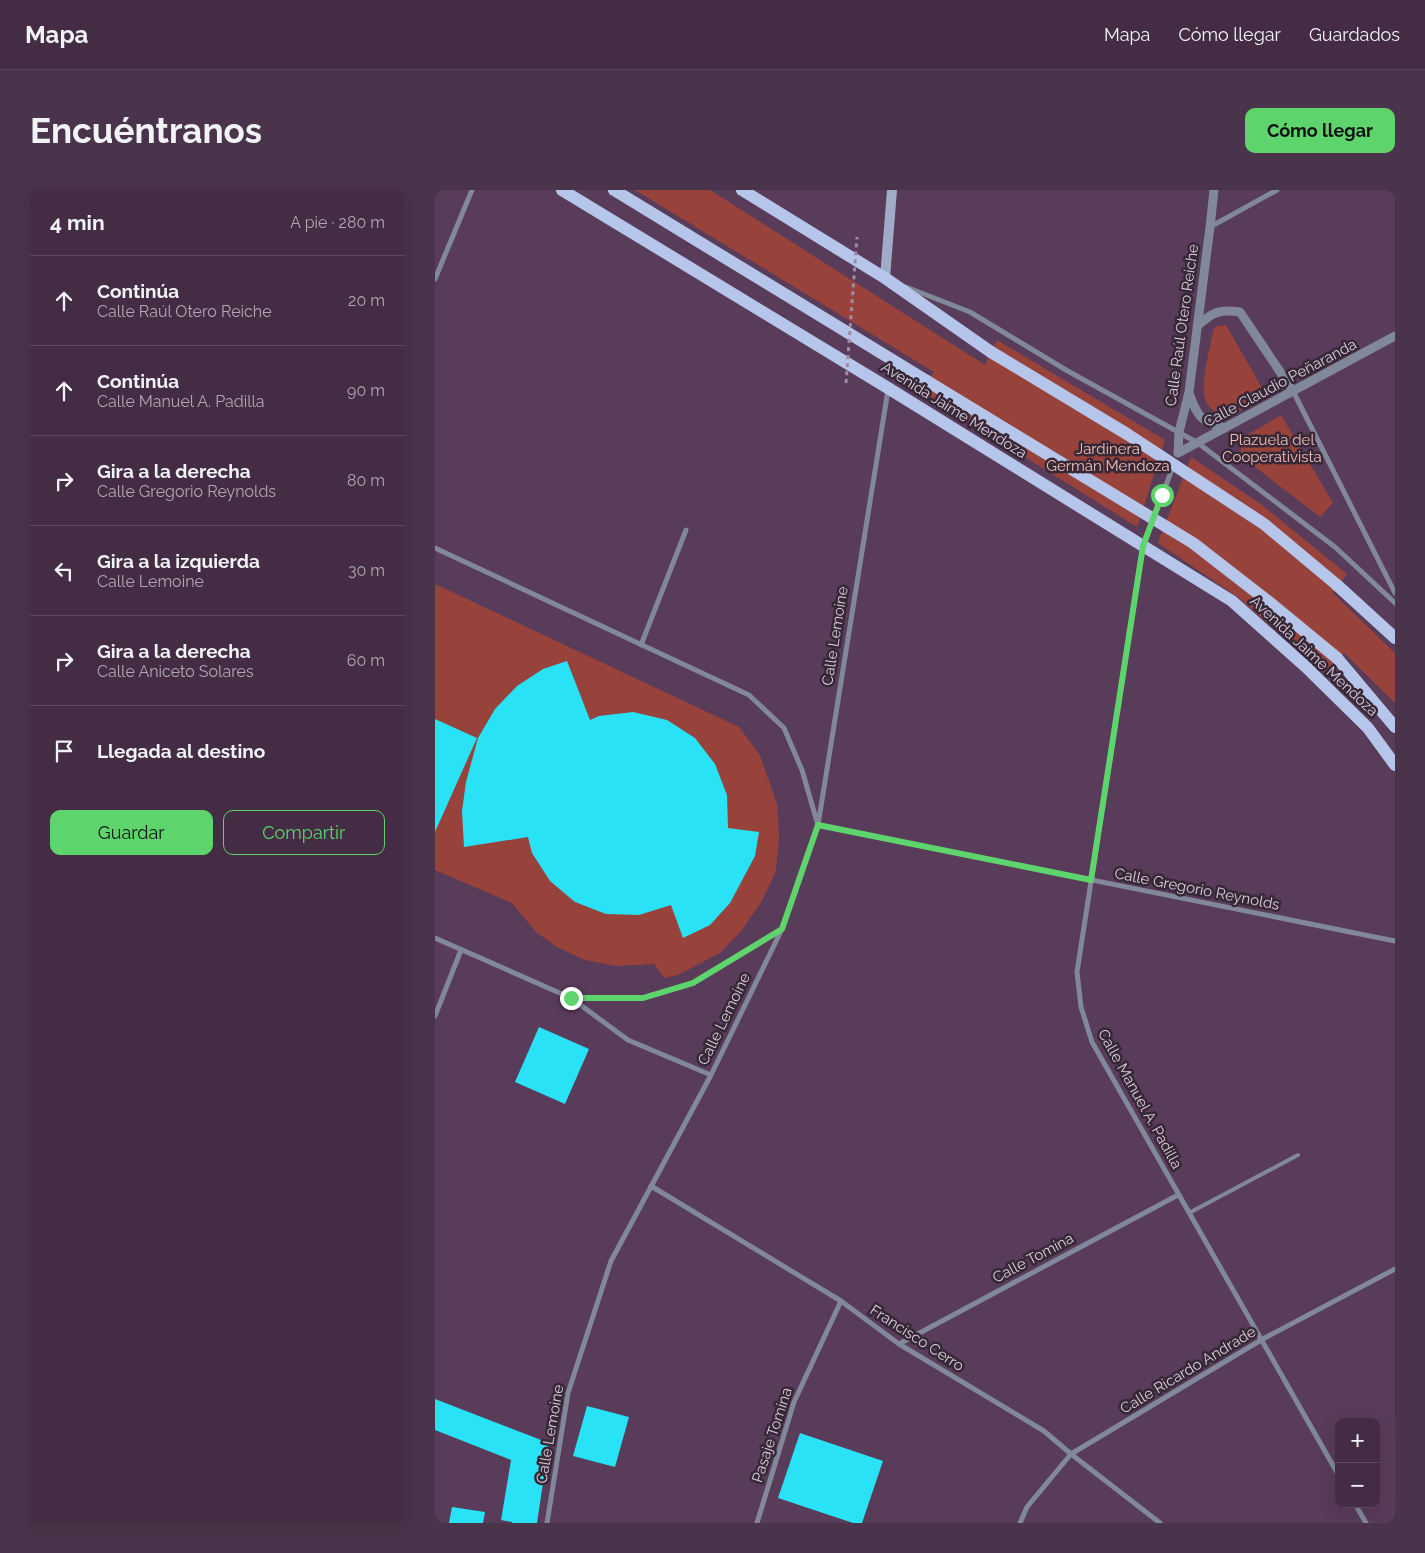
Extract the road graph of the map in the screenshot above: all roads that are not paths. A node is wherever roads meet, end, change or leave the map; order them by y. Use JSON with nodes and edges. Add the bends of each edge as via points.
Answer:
{"nodes":[{"id":1,"x":473,"y":190,"type":"edge"},
{"id":2,"x":562,"y":190,"type":"edge"},
{"id":3,"x":614,"y":190,"type":"edge"},
{"id":4,"x":742,"y":190,"type":"edge"},
{"id":5,"x":892,"y":190,"type":"edge"},
{"id":6,"x":1213,"y":190,"type":"edge"},
{"id":7,"x":1277,"y":190,"type":"edge"},
{"id":8,"x":1210,"y":227,"type":"junction"},
{"id":9,"x":885,"y":278,"type":"junction"},
{"id":10,"x":435,"y":279,"type":"edge"},
{"id":11,"x":1197,"y":326,"type":"junction"},
{"id":12,"x":1395,"y":336,"type":"edge"},
{"id":13,"x":888,"y":388,"type":"junction"},
{"id":14,"x":1189,"y":392,"type":"junction"},
{"id":15,"x":1293,"y":392,"type":"junction"},
{"id":16,"x":1225,"y":428,"type":"junction"},
{"id":17,"x":1179,"y":432,"type":"junction"},
{"id":18,"x":1198,"y":443,"type":"junction"},
{"id":19,"x":1178,"y":453,"type":"junction"},
{"id":20,"x":686,"y":530,"type":"dead end"},
{"id":21,"x":1143,"y":546,"type":"junction"},
{"id":22,"x":435,"y":548,"type":"edge"},
{"id":23,"x":1395,"y":593,"type":"edge"},
{"id":24,"x":1395,"y":604,"type":"edge"},
{"id":25,"x":1395,"y":638,"type":"edge"},
{"id":26,"x":641,"y":645,"type":"junction"},
{"id":27,"x":1395,"y":727,"type":"edge"},
{"id":28,"x":1395,"y":765,"type":"edge"},
{"id":29,"x":818,"y":825,"type":"junction"},
{"id":30,"x":1091,"y":880,"type":"junction"},
{"id":31,"x":782,"y":929,"type":"junction"},
{"id":32,"x":435,"y":938,"type":"edge"},
{"id":33,"x":1395,"y":942,"type":"edge"},
{"id":34,"x":461,"y":950,"type":"junction"},
{"id":35,"x":571,"y":998,"type":"junction"},
{"id":36,"x":435,"y":1016,"type":"edge"},
{"id":37,"x":711,"y":1075,"type":"junction"},
{"id":38,"x":1298,"y":1155,"type":"dead end"},
{"id":39,"x":651,"y":1186,"type":"junction"},
{"id":40,"x":1178,"y":1195,"type":"junction"},
{"id":41,"x":1189,"y":1213,"type":"junction"},
{"id":42,"x":1395,"y":1269,"type":"edge"},
{"id":43,"x":841,"y":1301,"type":"junction"},
{"id":44,"x":1261,"y":1340,"type":"junction"},
{"id":45,"x":899,"y":1344,"type":"junction"},
{"id":46,"x":1071,"y":1454,"type":"junction"},
{"id":47,"x":1335,"y":1469,"type":"edge"},
{"id":48,"x":1357,"y":1508,"type":"edge"},
{"id":49,"x":547,"y":1523,"type":"edge"},
{"id":50,"x":757,"y":1523,"type":"edge"},
{"id":51,"x":1020,"y":1523,"type":"edge"},
{"id":52,"x":1160,"y":1523,"type":"edge"},
{"id":53,"x":1365,"y":1523,"type":"edge"}],
"edges":[{"from":1,"to":10,"type":"street"},
{"from":2,"to":13,"type":"main road","name":"Avenida Jaime Mendoza"},
{"from":3,"to":27,"type":"main road","name":"Avenida Jaime Mendoza","bridge":true,"via":[[1193,543],[1337,658]]},
{"from":4,"to":9,"type":"main road"},
{"from":5,"to":9,"type":"main road"},
{"from":6,"to":8,"type":"street","name":"Calle Raúl Otero Reiche"},
{"from":7,"to":8,"type":"street"},
{"from":8,"to":11,"type":"street","name":"Calle Raúl Otero Reiche"},
{"from":9,"to":17,"type":"street","via":[[970,312]]},
{"from":9,"to":25,"type":"main road","bridge":true,"via":[[991,352],[1127,434],[1264,524]]},
{"from":11,"to":14,"type":"street","name":"Calle Raúl Otero Reiche"},
{"from":11,"to":15,"type":"street","via":[[1211,314],[1227,310],[1241,312]]},
{"from":12,"to":15,"type":"street","name":"Calle Claudio Peñaranda"},
{"from":13,"to":21,"type":"main road","name":"Avenida Jaime Mendoza"},
{"from":13,"to":29,"type":"street","name":"Calle Lemoine"},
{"from":14,"to":16,"type":"street","via":[[1195,411],[1208,424]]},
{"from":14,"to":17,"type":"street","name":"Calle Raúl Otero Reiche"},
{"from":15,"to":16,"type":"street","name":"Calle Claudio Peñaranda"},
{"from":15,"to":23,"type":"street"},
{"from":16,"to":18,"type":"street","name":"Calle Claudio Peñaranda"},
{"from":17,"to":18,"type":"street"},
{"from":17,"to":19,"type":"street","name":"Calle Raúl Otero Reiche"},
{"from":18,"to":19,"type":"street","name":"Calle Claudio Peñaranda"},
{"from":18,"to":24,"type":"street","via":[[1335,547]]},
{"from":19,"to":21,"type":"street","name":"Calle Raúl Otero Reiche"},
{"from":20,"to":26,"type":"street"},
{"from":21,"to":28,"type":"main road","name":"Avenida Jaime Mendoza","via":[[1232,601],[1306,666],[1368,728]]},
{"from":21,"to":30,"type":"street","name":"Calle Manuel A. Padilla"},
{"from":22,"to":26,"type":"street"},
{"from":26,"to":29,"type":"street","via":[[749,695],[785,728],[802,770]]},
{"from":29,"to":30,"type":"street","name":"Calle Gregorio Reynolds"},
{"from":29,"to":31,"type":"street","name":"Calle Lemoine"},
{"from":30,"to":33,"type":"street","name":"Calle Gregorio Reynolds"},
{"from":30,"to":40,"type":"street","name":"Calle Manuel A. Padilla","via":[[1077,972],[1081,1007],[1091,1042]]},
{"from":31,"to":35,"type":"street","via":[[693,983],[643,998]]},
{"from":31,"to":37,"type":"street","name":"Calle Lemoine"},
{"from":32,"to":34,"type":"street"},
{"from":34,"to":35,"type":"street"},
{"from":34,"to":36,"type":"street"},
{"from":35,"to":37,"type":"street","via":[[628,1040]]},
{"from":37,"to":39,"type":"street","name":"Calle Lemoine"},
{"from":38,"to":41,"type":"lane"},
{"from":39,"to":43,"type":"street","name":"Francisco Cerro"},
{"from":39,"to":49,"type":"street","name":"Calle Lemoine","via":[[611,1261],[568,1393]]},
{"from":40,"to":41,"type":"street","name":"Calle Manuel A. Padilla"},
{"from":40,"to":45,"type":"street","name":"Calle Tomina"},
{"from":41,"to":44,"type":"street","name":"Calle Manuel A. Padilla"},
{"from":42,"to":44,"type":"street","name":"Calle Ricardo Andrade"},
{"from":43,"to":45,"type":"street","name":"Francisco Cerro"},
{"from":43,"to":50,"type":"street","name":"Pasaje Tomina","via":[[794,1402]]},
{"from":44,"to":46,"type":"street","name":"Calle Ricardo Andrade"},
{"from":44,"to":47,"type":"street","name":"Calle Manuel A. Padilla"},
{"from":45,"to":46,"type":"street","name":"Francisco Cerro","via":[[1045,1431]]},
{"from":46,"to":51,"type":"street","name":"Calle Ricardo Andrade","via":[[1027,1508]]},
{"from":46,"to":52,"type":"street","name":"Francisco Cerro"},
{"from":48,"to":53,"type":"street"}]}
